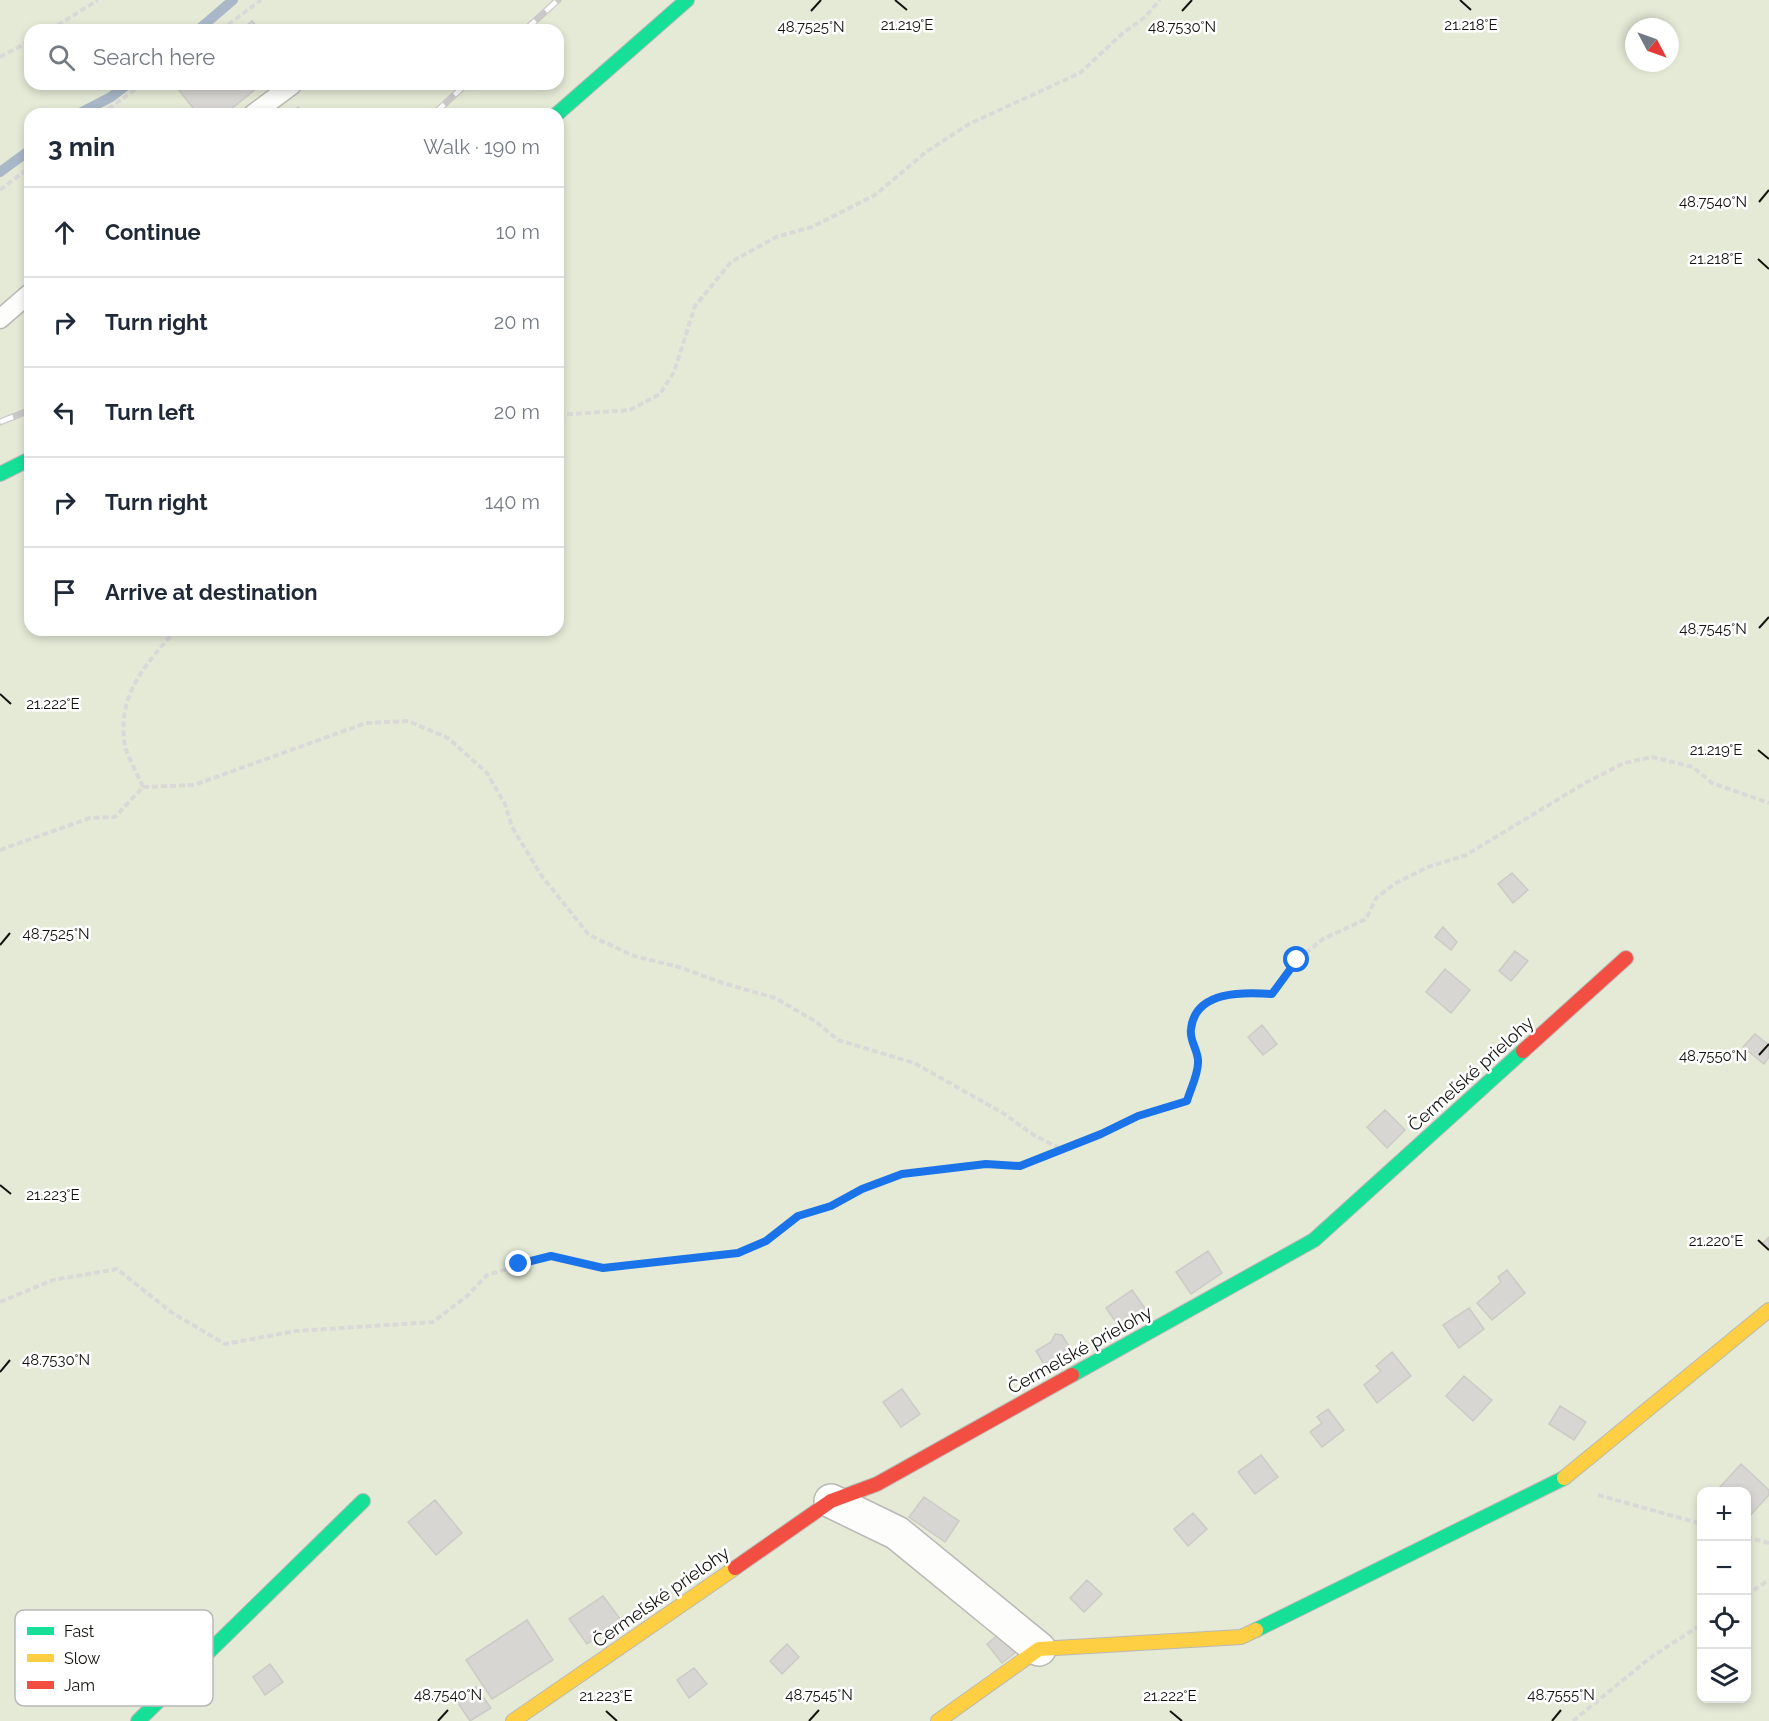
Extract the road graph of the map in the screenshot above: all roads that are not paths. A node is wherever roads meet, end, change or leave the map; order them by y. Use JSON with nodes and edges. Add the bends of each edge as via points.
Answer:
{"nodes":[{"id":1,"x":687,"y":0,"type":"edge"},
{"id":2,"x":284,"y":90,"type":"edge"},
{"id":3,"x":261,"y":108,"type":"edge"},
{"id":4,"x":564,"y":108,"type":"edge"},
{"id":5,"x":24,"y":298,"type":"edge"},
{"id":6,"x":0,"y":319,"type":"edge"},
{"id":7,"x":24,"y":462,"type":"edge"},
{"id":8,"x":0,"y":474,"type":"edge"},
{"id":9,"x":1626,"y":958,"type":"dead end"},
{"id":10,"x":1769,"y":1310,"type":"edge"},
{"id":11,"x":363,"y":1501,"type":"dead end"},
{"id":12,"x":831,"y":1501,"type":"junction"},
{"id":13,"x":213,"y":1648,"type":"edge"},
{"id":14,"x":1039,"y":1649,"type":"junction"},
{"id":15,"x":153,"y":1706,"type":"edge"},
{"id":16,"x":138,"y":1721,"type":"edge"},
{"id":17,"x":513,"y":1721,"type":"edge"},
{"id":18,"x":938,"y":1721,"type":"edge"}],
"edges":[{"from":1,"to":4,"type":"street"},
{"from":2,"to":3,"type":"lane"},
{"from":5,"to":6,"type":"lane"},
{"from":7,"to":8,"type":"street"},
{"from":9,"to":12,"type":"street","name":"Čermeľské prielohy","via":[[1314,1240],[877,1484]]},
{"from":10,"to":14,"type":"street","via":[[1558,1483],[1241,1637]]},
{"from":11,"to":13,"type":"street"},
{"from":12,"to":14,"type":"street","via":[[897,1533]]},
{"from":12,"to":17,"type":"street","name":"Čermeľské prielohy"},
{"from":14,"to":18,"type":"street"},
{"from":15,"to":16,"type":"street"}]}
